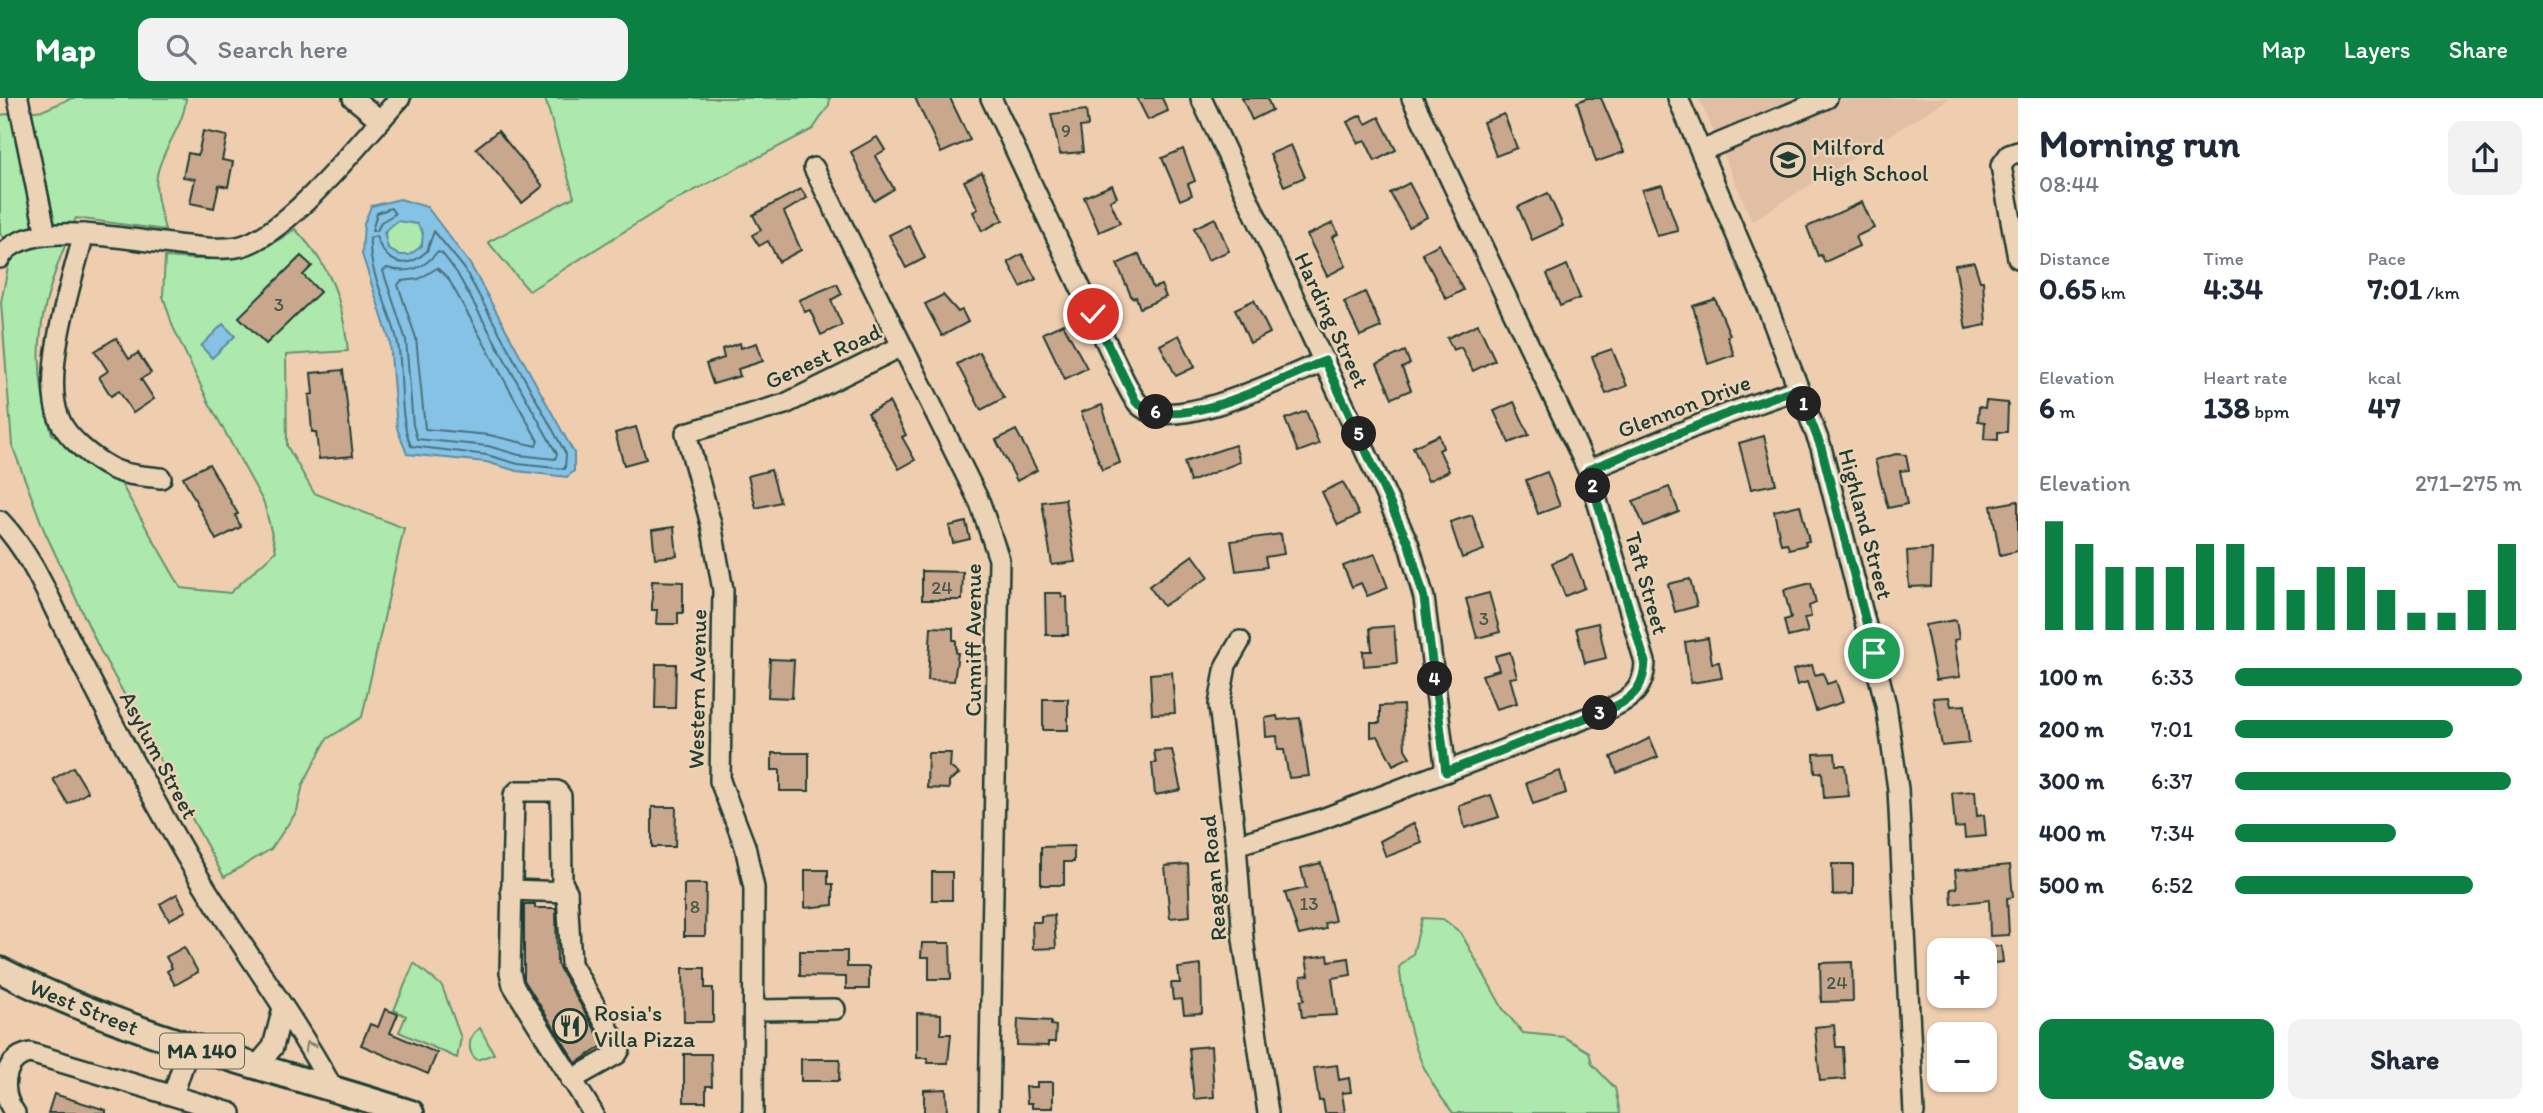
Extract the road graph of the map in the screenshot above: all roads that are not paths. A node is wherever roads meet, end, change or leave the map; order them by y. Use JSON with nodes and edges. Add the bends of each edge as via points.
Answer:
{"nodes":[{"id":1,"x":18,"y":98,"type":"edge"},
{"id":2,"x":353,"y":98,"type":"edge"},
{"id":3,"x":400,"y":98,"type":"edge"},
{"id":4,"x":991,"y":98,"type":"edge"},
{"id":5,"x":1200,"y":98,"type":"edge"},
{"id":6,"x":1412,"y":98,"type":"edge"},
{"id":7,"x":1678,"y":98,"type":"edge"},
{"id":8,"x":1827,"y":98,"type":"edge"},
{"id":9,"x":380,"y":120,"type":"junction"},
{"id":10,"x":1701,"y":151,"type":"junction"},
{"id":11,"x":2018,"y":152,"type":"edge"},
{"id":12,"x":814,"y":168,"type":"dead end"},
{"id":13,"x":85,"y":234,"type":"junction"},
{"id":14,"x":46,"y":235,"type":"junction"},
{"id":15,"x":2017,"y":253,"type":"edge"},
{"id":16,"x":0,"y":258,"type":"edge"},
{"id":17,"x":900,"y":347,"type":"junction"},
{"id":18,"x":1325,"y":361,"type":"junction"},
{"id":19,"x":1798,"y":388,"type":"junction"},
{"id":20,"x":686,"y":433,"type":"joint"},
{"id":21,"x":1588,"y":470,"type":"junction"},
{"id":22,"x":161,"y":478,"type":"dead end"},
{"id":23,"x":0,"y":521,"type":"edge"},
{"id":24,"x":1240,"y":641,"type":"dead end"},
{"id":25,"x":1446,"y":772,"type":"junction"},
{"id":26,"x":1236,"y":845,"type":"junction"},
{"id":27,"x":511,"y":890,"type":"junction"},
{"id":28,"x":567,"y":892,"type":"junction"},
{"id":29,"x":0,"y":970,"type":"edge"},
{"id":30,"x":283,"y":1008,"type":"junction"},
{"id":31,"x":835,"y":1009,"type":"dead end"},
{"id":32,"x":754,"y":1010,"type":"junction"},
{"id":33,"x":189,"y":1046,"type":"junction"},
{"id":34,"x":256,"y":1067,"type":"junction"},
{"id":35,"x":571,"y":1080,"type":"junction"},
{"id":36,"x":332,"y":1087,"type":"junction"},
{"id":37,"x":173,"y":1095,"type":"junction"},
{"id":38,"x":362,"y":1105,"type":"edge"},
{"id":39,"x":15,"y":1113,"type":"edge"},
{"id":40,"x":231,"y":1113,"type":"edge"},
{"id":41,"x":411,"y":1113,"type":"edge"},
{"id":42,"x":593,"y":1113,"type":"edge"},
{"id":43,"x":753,"y":1113,"type":"edge"},
{"id":44,"x":989,"y":1113,"type":"edge"},
{"id":45,"x":1268,"y":1113,"type":"edge"},
{"id":46,"x":1914,"y":1113,"type":"edge"}],
"edges":[{"from":1,"to":14,"type":"street"},
{"from":2,"to":9,"type":"street"},
{"from":3,"to":9,"type":"street"},
{"from":4,"to":18,"type":"street","via":[[1124,378],[1144,409],[1189,412],[1224,403]]},
{"from":5,"to":18,"type":"street","name":"Harding Street"},
{"from":6,"to":21,"type":"street","name":"Taft Street"},
{"from":7,"to":10,"type":"street","name":"Highland Street"},
{"from":8,"to":10,"type":"street"},
{"from":9,"to":13,"type":"street","via":[[296,210],[248,244],[204,247]]},
{"from":10,"to":19,"type":"street","name":"Highland Street"},
{"from":11,"to":15,"type":"street","via":[[2001,166]]},
{"from":12,"to":17,"type":"street","name":"Cunniff Avenue"},
{"from":13,"to":14,"type":"street"},
{"from":13,"to":22,"type":"street","via":[[62,318],[55,377],[59,420],[75,441],[113,469]]},
{"from":14,"to":16,"type":"street","via":[[23,239]]},
{"from":17,"to":20,"type":"street","name":"Genest Road","via":[[785,404]]},
{"from":17,"to":44,"type":"street","name":"Cunniff Avenue","via":[[979,503],[999,559]]},
{"from":18,"to":25,"type":"street","name":"Harding Street","via":[[1409,545],[1424,598]]},
{"from":19,"to":21,"type":"street","name":"Glennon Drive"},
{"from":19,"to":46,"type":"street","name":"Highland Street","via":[[1821,447],[1886,705],[1898,789]]},
{"from":20,"to":32,"type":"street","name":"Western Avenue","via":[[723,590],[720,781],[745,846],[754,888]]},
{"from":21,"to":25,"type":"street","name":"Taft Street","via":[[1645,662],[1641,685],[1616,706]]},
{"from":23,"to":30,"type":"street","name":"Asylum Street","via":[[13,534],[185,855]]},
{"from":24,"to":26,"type":"street","name":"Reagan Road","via":[[1226,665],[1219,705]]},
{"from":25,"to":26,"type":"street","name":"Taft Street","via":[[1322,819]]},
{"from":26,"to":45,"type":"street","name":"Reagan Road","via":[[1243,939]]},
{"from":27,"to":28,"type":"street"},
{"from":27,"to":28,"type":"street","via":[[514,795],[518,791],[557,791],[561,796],[562,882]]},
{"from":27,"to":35,"type":"street","via":[[513,985]]},
{"from":28,"to":35,"type":"street","via":[[571,964],[620,1049]]},
{"from":29,"to":33,"type":"main road","name":"West Street","number":"MA 140","via":[[60,1000]]},
{"from":30,"to":34,"type":"street","via":[[273,1046]]},
{"from":36,"to":30,"type":"street","name":"Asylum Street","one_way":true},
{"from":31,"to":32,"type":"street"},
{"from":32,"to":43,"type":"street","name":"Western Avenue"},
{"from":33,"to":34,"type":"main road","name":"West Street","number":"MA 140"},
{"from":33,"to":37,"type":"street"},
{"from":34,"to":36,"type":"main road","name":"West Street","number":"MA 140"},
{"from":35,"to":42,"type":"street"},
{"from":36,"to":38,"type":"main road","name":"West Street","number":"MA 140"},
{"from":37,"to":39,"type":"street","via":[[30,1053],[16,1059],[3,1076],[3,1099]]},
{"from":37,"to":40,"type":"street"},
{"from":38,"to":41,"type":"main road","name":"West Street","number":"MA 140"}]}
